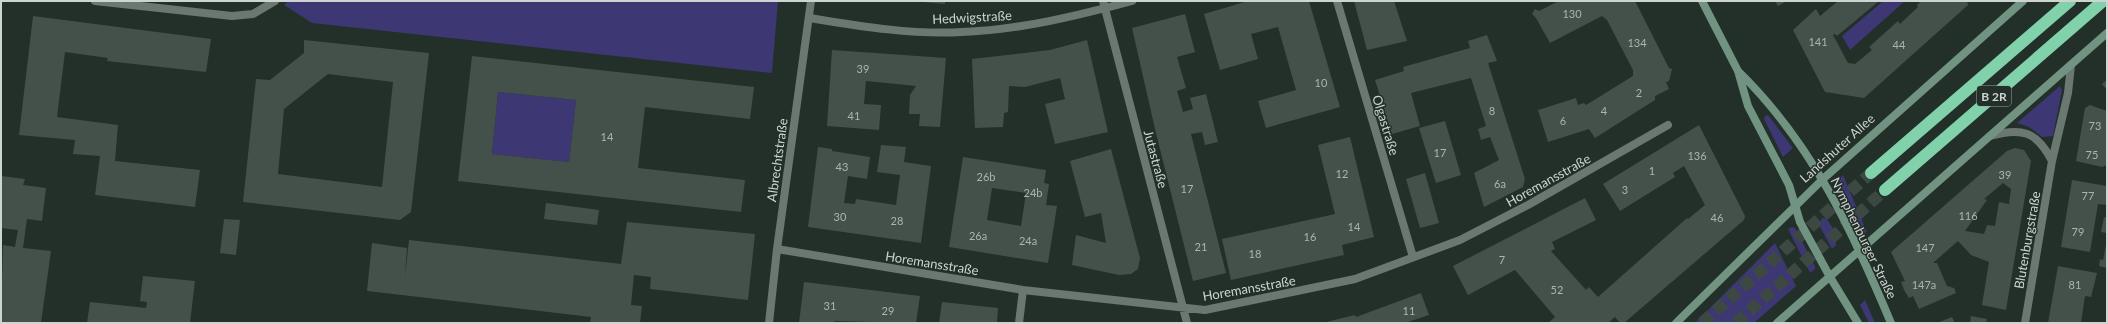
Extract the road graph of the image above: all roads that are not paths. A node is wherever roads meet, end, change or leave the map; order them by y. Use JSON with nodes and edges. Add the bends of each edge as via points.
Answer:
{"nodes":[{"id":1,"x":95,"y":1,"type":"edge"},
{"id":2,"x":812,"y":1,"type":"edge"},
{"id":3,"x":1132,"y":1,"type":"edge"},
{"id":4,"x":1337,"y":1,"type":"edge"},
{"id":5,"x":1702,"y":1,"type":"edge"},
{"id":6,"x":2024,"y":1,"type":"edge"},
{"id":7,"x":2070,"y":1,"type":"edge"},
{"id":8,"x":2103,"y":1,"type":"edge"},
{"id":9,"x":273,"y":3,"type":"edge"},
{"id":10,"x":1104,"y":5,"type":"edge"},
{"id":11,"x":810,"y":18,"type":"junction"},
{"id":12,"x":2107,"y":33,"type":"edge"},
{"id":13,"x":2071,"y":65,"type":"junction"},
{"id":14,"x":1738,"y":71,"type":"junction"},
{"id":15,"x":1668,"y":125,"type":"dead end"},
{"id":16,"x":1989,"y":137,"type":"junction"},
{"id":17,"x":2052,"y":161,"type":"junction"},
{"id":18,"x":1871,"y":173,"type":"tunnel mouth"},
{"id":19,"x":1823,"y":179,"type":"junction"},
{"id":20,"x":1885,"y":190,"type":"tunnel mouth"},
{"id":21,"x":1795,"y":205,"type":"junction"},
{"id":22,"x":777,"y":249,"type":"junction"},
{"id":23,"x":1860,"y":250,"type":"junction"},
{"id":24,"x":1413,"y":257,"type":"junction"},
{"id":25,"x":1830,"y":277,"type":"junction"},
{"id":26,"x":1022,"y":290,"type":"junction"},
{"id":27,"x":1183,"y":308,"type":"junction"},
{"id":28,"x":769,"y":323,"type":"edge"},
{"id":29,"x":1018,"y":323,"type":"edge"},
{"id":30,"x":1187,"y":323,"type":"edge"},
{"id":31,"x":1676,"y":323,"type":"edge"},
{"id":32,"x":1777,"y":323,"type":"edge"},
{"id":33,"x":1858,"y":323,"type":"edge"},
{"id":34,"x":1891,"y":323,"type":"edge"},
{"id":35,"x":2025,"y":323,"type":"edge"}],
"edges":[{"from":1,"to":9,"type":"street","via":[[232,16],[253,14]]},
{"from":2,"to":11,"type":"street","name":"Albrechtstraße"},
{"from":3,"to":10,"type":"street","name":"Hedwigstraße"},
{"from":4,"to":24,"type":"street","name":"Olgastraße"},
{"from":5,"to":14,"type":"main road","name":"Nymphenburger Straße"},
{"from":6,"to":19,"type":"main road","name":"Landshuter Allee"},
{"from":7,"to":18,"type":"highway","number":"B 2R"},
{"from":8,"to":20,"type":"highway","number":"B 2R"},
{"from":10,"to":11,"type":"street","name":"Hedwigstraße","via":[[1009,29],[961,32],[900,30]]},
{"from":10,"to":27,"type":"street","name":"Jutastraße"},
{"from":11,"to":22,"type":"street","name":"Albrechtstraße"},
{"from":12,"to":13,"type":"main road"},
{"from":13,"to":16,"type":"main road"},
{"from":13,"to":17,"type":"street","name":"Blutenburgstraße","via":[[2068,93]]},
{"from":14,"to":19,"type":"main road","name":"Nymphenburger Straße","via":[[1765,97]]},
{"from":14,"to":21,"type":"main road","name":"Nymphenburger Straße","via":[[1748,106],[1789,185]]},
{"from":15,"to":24,"type":"street","name":"Horemansstraße","via":[[1488,226],[1460,240]]},
{"from":16,"to":17,"type":"street","via":[[2008,131],[2024,133],[2040,142]]},
{"from":16,"to":23,"type":"main road"},
{"from":17,"to":35,"type":"street","name":"Blutenburgstraße"},
{"from":19,"to":21,"type":"main road","name":"Landshuter Allee"},
{"from":19,"to":23,"type":"main road","name":"Nymphenburger Straße"},
{"from":21,"to":25,"type":"main road","name":"Nymphenburger Straße","via":[[1800,222]]},
{"from":21,"to":31,"type":"main road","name":"Landshuter Allee"},
{"from":22,"to":26,"type":"street","name":"Horemansstraße"},
{"from":22,"to":28,"type":"street","name":"Albrechtstraße"},
{"from":23,"to":25,"type":"main road"},
{"from":23,"to":34,"type":"main road","name":"Nymphenburger Straße"},
{"from":24,"to":27,"type":"street","name":"Horemansstraße","via":[[1355,278],[1281,295],[1205,310]]},
{"from":25,"to":32,"type":"main road"},
{"from":25,"to":33,"type":"main road","name":"Nymphenburger Straße"},
{"from":26,"to":27,"type":"street","name":"Horemansstraße"},
{"from":26,"to":29,"type":"street"},
{"from":27,"to":30,"type":"street","name":"Jutastraße"}]}
